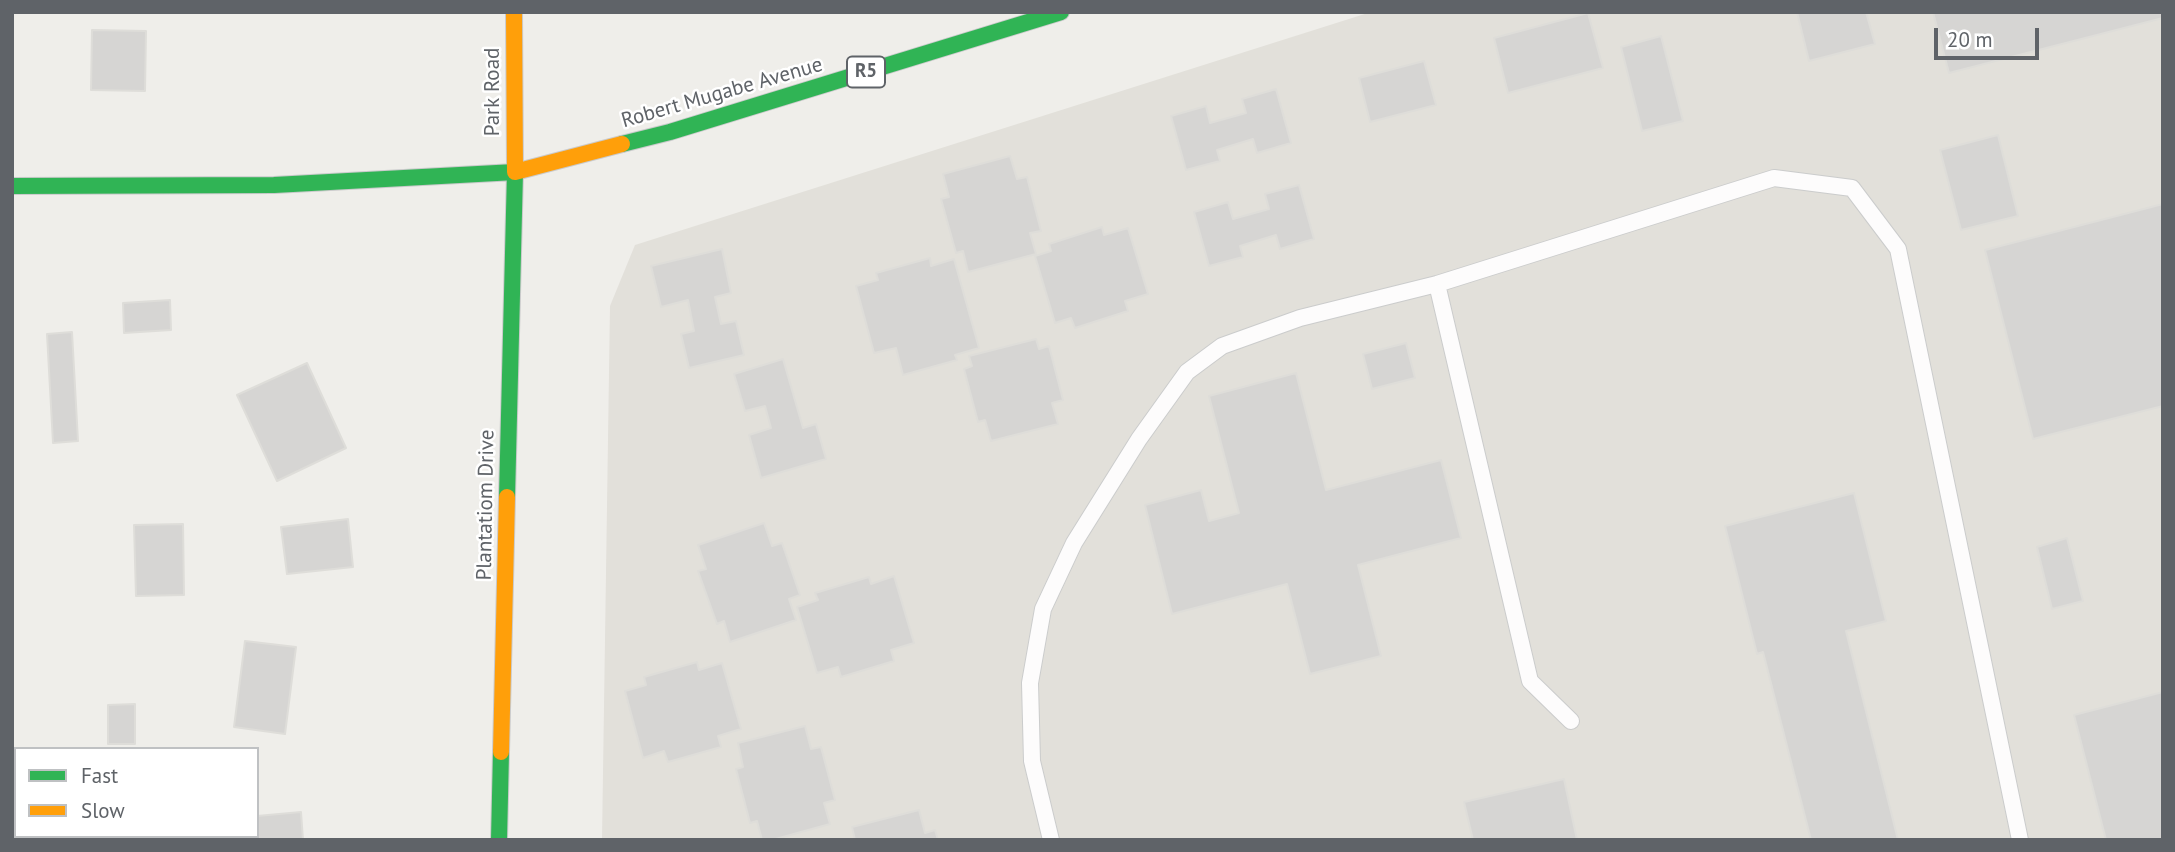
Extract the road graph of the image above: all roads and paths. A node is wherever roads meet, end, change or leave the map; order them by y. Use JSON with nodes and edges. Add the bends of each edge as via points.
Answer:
{"nodes":[{"id":1,"x":514,"y":12,"type":"edge"},
{"id":2,"x":1061,"y":12,"type":"edge"},
{"id":3,"x":515,"y":172,"type":"junction"},
{"id":4,"x":12,"y":186,"type":"edge"},
{"id":5,"x":1437,"y":284,"type":"junction"},
{"id":6,"x":1571,"y":721,"type":"dead end"},
{"id":7,"x":499,"y":840,"type":"edge"},
{"id":8,"x":1051,"y":840,"type":"edge"},
{"id":9,"x":2020,"y":840,"type":"edge"}],
"edges":[{"from":1,"to":3,"type":"main road","name":"Park Road"},
{"from":2,"to":3,"type":"main road","name":"Robert Mugabe Avenue","number":"R5","via":[[670,132]]},
{"from":3,"to":4,"type":"main road","name":"Robert Mugabe Avenue","via":[[274,186]]},
{"from":3,"to":7,"type":"main road","name":"Plantatiom Drive"},
{"from":5,"to":6,"type":"lane","via":[[1531,681]]},
{"from":5,"to":8,"type":"lane","via":[[1300,318],[1223,346],[1187,372],[1139,439],[1074,543],[1043,609],[1031,683],[1032,761]]},
{"from":5,"to":9,"type":"lane","via":[[1774,178],[1853,188],[1898,249]]}]}
